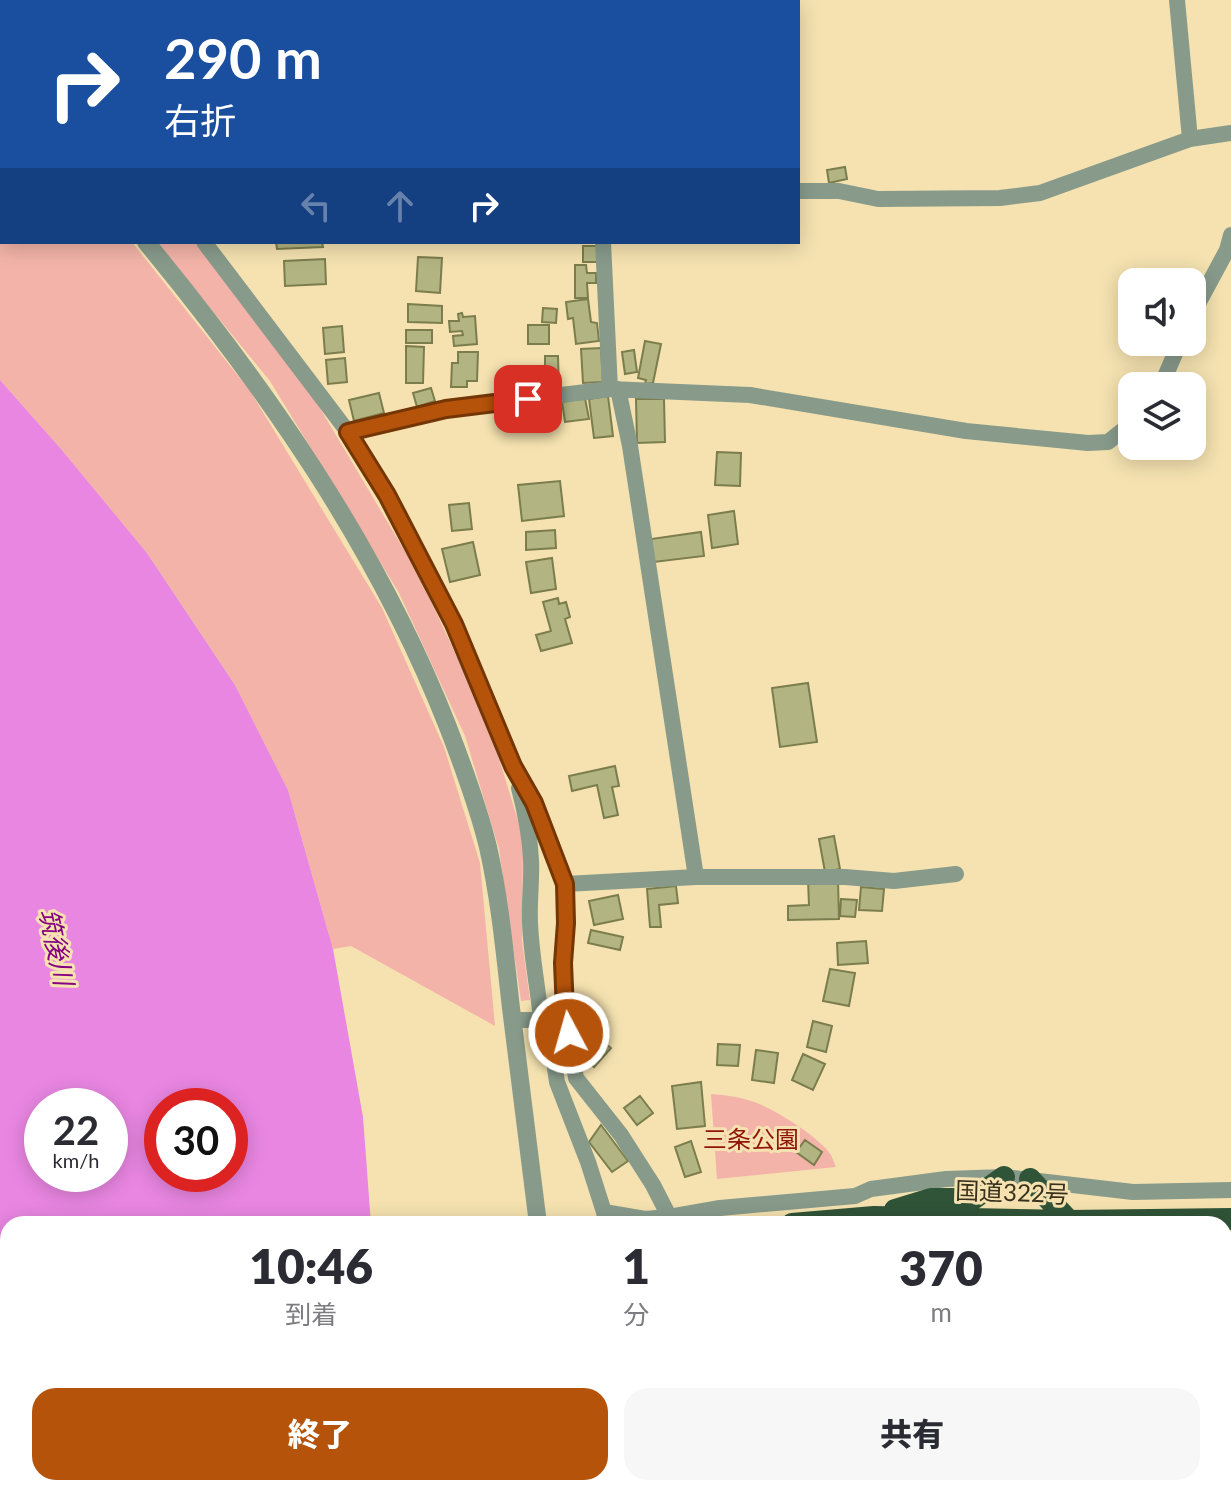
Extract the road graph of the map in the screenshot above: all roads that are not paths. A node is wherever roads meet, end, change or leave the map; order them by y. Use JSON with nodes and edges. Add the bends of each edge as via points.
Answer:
{"nodes":[{"id":1,"x":1177,"y":0,"type":"edge"},
{"id":2,"x":1231,"y":133,"type":"edge"},
{"id":3,"x":1190,"y":139,"type":"junction"},
{"id":4,"x":800,"y":191,"type":"edge"},
{"id":5,"x":1231,"y":235,"type":"edge"},
{"id":6,"x":148,"y":244,"type":"edge"},
{"id":7,"x":207,"y":244,"type":"edge"},
{"id":8,"x":603,"y":244,"type":"edge"},
{"id":9,"x":1206,"y":289,"type":"edge"},
{"id":10,"x":614,"y":389,"type":"junction"},
{"id":11,"x":348,"y":432,"type":"junction"},
{"id":12,"x":1118,"y":434,"type":"edge"},
{"id":13,"x":513,"y":766,"type":"junction"},
{"id":14,"x":956,"y":874,"type":"dead end"},
{"id":15,"x":696,"y":877,"type":"junction"},
{"id":16,"x":565,"y":884,"type":"junction"},
{"id":17,"x":512,"y":1020,"type":"junction"},
{"id":18,"x":541,"y":1020,"type":"junction"},
{"id":19,"x":1004,"y":1177,"type":"junction"},
{"id":20,"x":1030,"y":1179,"type":"junction"},
{"id":21,"x":1231,"y":1190,"type":"edge"},
{"id":22,"x":537,"y":1216,"type":"edge"},
{"id":23,"x":604,"y":1216,"type":"edge"},
{"id":24,"x":668,"y":1216,"type":"edge"},
{"id":25,"x":690,"y":1216,"type":"edge"},
{"id":26,"x":886,"y":1216,"type":"edge"},
{"id":27,"x":1064,"y":1216,"type":"edge"}],
"edges":[{"from":1,"to":3,"type":"street"},
{"from":2,"to":3,"type":"street"},
{"from":3,"to":4,"type":"street","via":[[1027,196],[878,199]]},
{"from":5,"to":9,"type":"street"},
{"from":6,"to":17,"type":"street","via":[[317,472],[429,678],[471,786],[488,848]]},
{"from":7,"to":11,"type":"street"},
{"from":8,"to":10,"type":"street"},
{"from":10,"to":11,"type":"street","via":[[446,409]]},
{"from":10,"to":12,"type":"street","via":[[750,395],[966,431],[1088,443],[1108,442]]},
{"from":10,"to":15,"type":"street","via":[[630,446]]},
{"from":11,"to":13,"type":"street","via":[[454,624]]},
{"from":13,"to":16,"type":"street","via":[[534,803]]},
{"from":13,"to":18,"type":"street","via":[[526,813],[532,962]]},
{"from":14,"to":15,"type":"street","via":[[894,881]]},
{"from":15,"to":16,"type":"street"},
{"from":16,"to":24,"type":"street","via":[[565,1011],[576,1078],[621,1135]]},
{"from":17,"to":18,"type":"street"},
{"from":17,"to":22,"type":"street"},
{"from":18,"to":23,"type":"street","via":[[549,1027],[557,1082]]},
{"from":19,"to":20,"type":"street"},
{"from":19,"to":25,"type":"street","via":[[946,1179]]},
{"from":19,"to":26,"type":"highway","via":[[973,1199],[931,1199]]},
{"from":20,"to":21,"type":"street","via":[[1133,1192]]},
{"from":20,"to":27,"type":"highway"}]}
